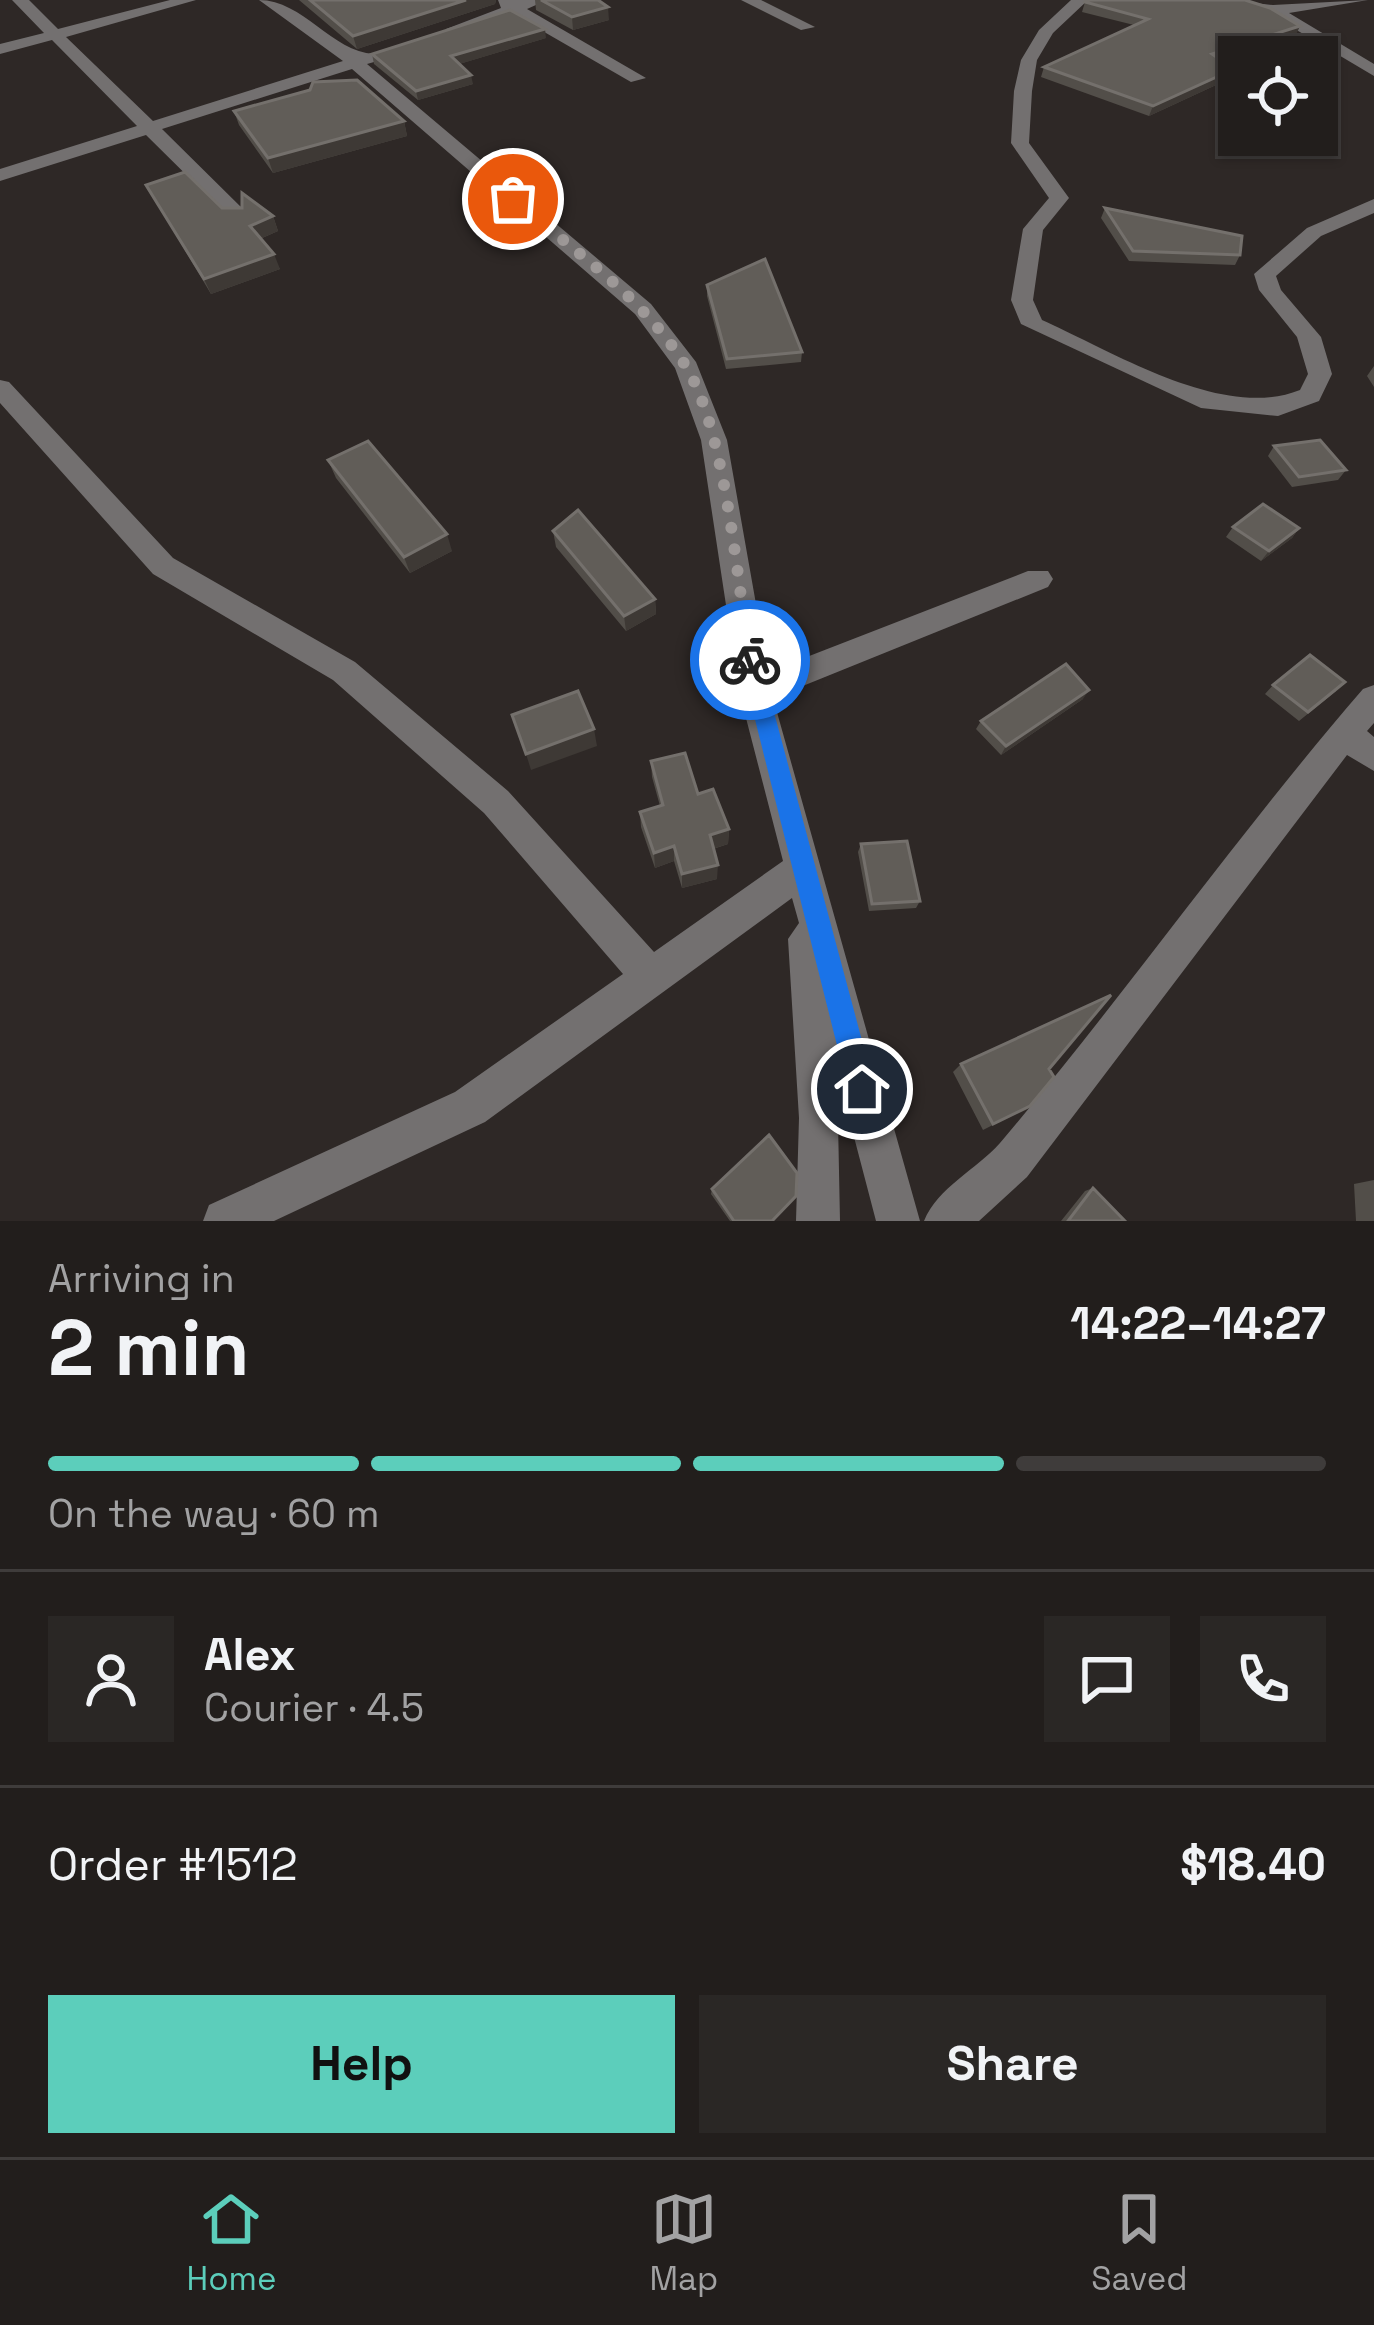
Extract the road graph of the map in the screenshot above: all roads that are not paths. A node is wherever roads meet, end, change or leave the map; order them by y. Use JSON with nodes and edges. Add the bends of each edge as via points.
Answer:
{"nodes":[{"id":1,"x":20,"y":0,"type":"edge"},
{"id":2,"x":188,"y":0,"type":"edge"},
{"id":3,"x":267,"y":0,"type":"edge"},
{"id":4,"x":539,"y":0,"type":"edge"},
{"id":5,"x":749,"y":0,"type":"edge"},
{"id":6,"x":1079,"y":0,"type":"edge"},
{"id":7,"x":1236,"y":0,"type":"edge"},
{"id":8,"x":1360,"y":0,"type":"edge"},
{"id":9,"x":506,"y":4,"type":"edge"},
{"id":10,"x":1273,"y":10,"type":"junction"},
{"id":11,"x":807,"y":27,"type":"dead end"},
{"id":12,"x":56,"y":33,"type":"junction"},
{"id":13,"x":433,"y":36,"type":"edge"},
{"id":14,"x":0,"y":49,"type":"edge"},
{"id":15,"x":393,"y":50,"type":"edge"},
{"id":16,"x":352,"y":63,"type":"junction"},
{"id":17,"x":1374,"y":71,"type":"edge"},
{"id":18,"x":637,"y":79,"type":"dead end"},
{"id":19,"x":151,"y":127,"type":"junction"},
{"id":20,"x":0,"y":175,"type":"edge"},
{"id":21,"x":1374,"y":205,"type":"edge"},
{"id":22,"x":238,"y":215,"type":"edge"},
{"id":23,"x":0,"y":388,"type":"edge"},
{"id":24,"x":1038,"y":580,"type":"dead end"},
{"id":25,"x":755,"y":691,"type":"junction"},
{"id":26,"x":1374,"y":699,"type":"edge"},
{"id":27,"x":1359,"y":744,"type":"edge"},
{"id":28,"x":802,"y":868,"type":"junction"},
{"id":29,"x":651,"y":977,"type":"junction"},
{"id":30,"x":225,"y":1221,"type":"edge"},
{"id":31,"x":818,"y":1221,"type":"edge"},
{"id":32,"x":898,"y":1221,"type":"edge"},
{"id":33,"x":946,"y":1221,"type":"edge"}],
"edges":[{"from":1,"to":12,"type":"street"},
{"from":2,"to":12,"type":"street"},
{"from":3,"to":16,"type":"street"},
{"from":4,"to":9,"type":"street"},
{"from":5,"to":11,"type":"street"},
{"from":6,"to":21,"type":"street","via":[[1047,30],[1023,91],[1020,143],[1059,198],[1034,229],[1022,300],[1033,324],[1202,400],[1278,408],[1310,395],[1320,374],[1310,339],[1268,290],[1265,274],[1314,232]]},
{"from":7,"to":10,"type":"street"},
{"from":8,"to":10,"type":"street"},
{"from":9,"to":13,"type":"street"},
{"from":9,"to":18,"type":"street"},
{"from":10,"to":17,"type":"street"},
{"from":12,"to":14,"type":"street"},
{"from":12,"to":19,"type":"street"},
{"from":15,"to":16,"type":"street"},
{"from":16,"to":19,"type":"street"},
{"from":16,"to":25,"type":"street","via":[[643,309],[687,367],[714,440]]},
{"from":19,"to":20,"type":"street"},
{"from":19,"to":22,"type":"street"},
{"from":23,"to":29,"type":"street","via":[[163,566],[344,671],[496,802]]},
{"from":24,"to":25,"type":"street"},
{"from":25,"to":28,"type":"street"},
{"from":26,"to":27,"type":"street"},
{"from":27,"to":33,"type":"street","via":[[1279,812],[1012,1162]]},
{"from":28,"to":29,"type":"street"},
{"from":28,"to":31,"type":"street","via":[[820,1118]]},
{"from":28,"to":32,"type":"street"},
{"from":29,"to":30,"type":"street","via":[[470,1107]]}]}
